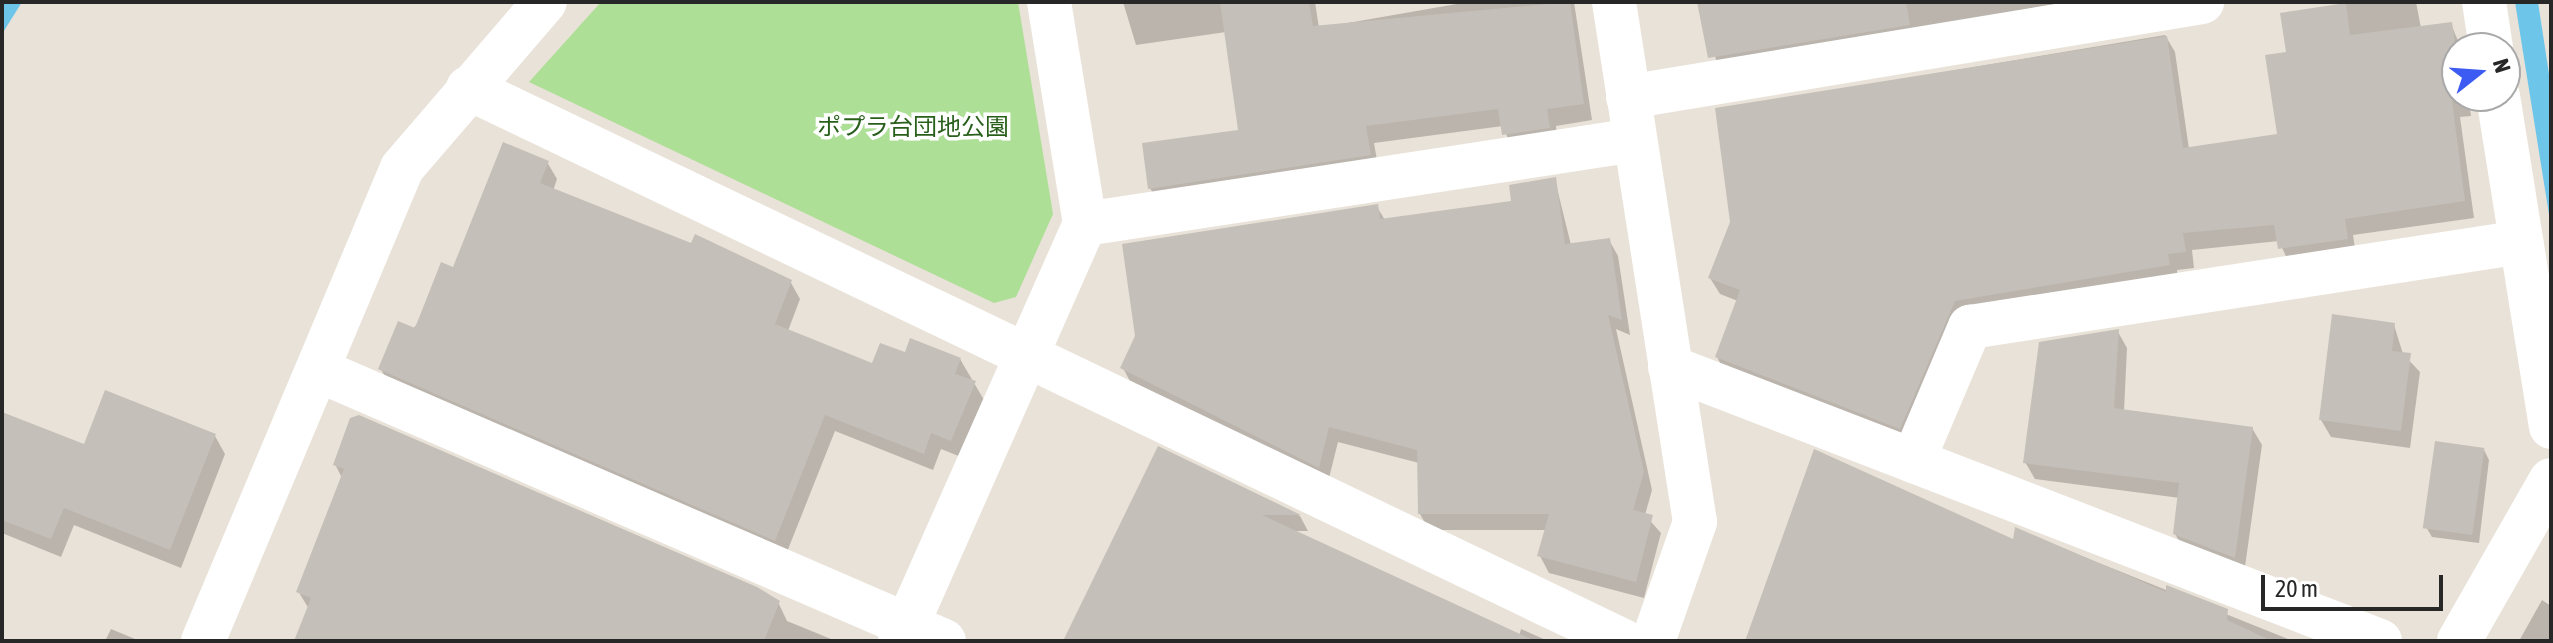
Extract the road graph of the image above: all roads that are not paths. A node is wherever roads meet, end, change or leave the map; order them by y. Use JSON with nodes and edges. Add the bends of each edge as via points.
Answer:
{"nodes":[{"id":1,"x":545,"y":2,"type":"edge"},
{"id":2,"x":1049,"y":2,"type":"edge"},
{"id":3,"x":1614,"y":2,"type":"edge"},
{"id":4,"x":2202,"y":2,"type":"edge"},
{"id":5,"x":2484,"y":2,"type":"edge"},
{"id":6,"x":2489,"y":32,"type":"edge"},
{"id":7,"x":468,"y":88,"type":"junction"},
{"id":8,"x":1628,"y":97,"type":"junction"},
{"id":9,"x":2501,"y":112,"type":"edge"},
{"id":10,"x":1635,"y":140,"type":"junction"},
{"id":11,"x":1085,"y":224,"type":"junction"},
{"id":12,"x":2521,"y":242,"type":"junction"},
{"id":13,"x":1024,"y":355,"type":"junction"},
{"id":14,"x":1670,"y":367,"type":"junction"},
{"id":15,"x":318,"y":370,"type":"junction"},
{"id":16,"x":2551,"y":427,"type":"edge"},
{"id":17,"x":1913,"y":461,"type":"junction"},
{"id":18,"x":2551,"y":480,"type":"edge"},
{"id":19,"x":917,"y":636,"type":"edge"},
{"id":20,"x":206,"y":640,"type":"edge"},
{"id":21,"x":1623,"y":641,"type":"edge"},
{"id":22,"x":1653,"y":641,"type":"edge"},
{"id":23,"x":2380,"y":641,"type":"edge"},
{"id":24,"x":2459,"y":641,"type":"edge"}],
"edges":[{"from":1,"to":7,"type":"street"},
{"from":2,"to":11,"type":"street"},
{"from":3,"to":8,"type":"street"},
{"from":4,"to":8,"type":"street"},
{"from":5,"to":6,"type":"street"},
{"from":7,"to":13,"type":"street"},
{"from":7,"to":15,"type":"street","via":[[402,168]]},
{"from":8,"to":10,"type":"street"},
{"from":9,"to":12,"type":"street"},
{"from":10,"to":11,"type":"street"},
{"from":10,"to":14,"type":"street"},
{"from":11,"to":13,"type":"street"},
{"from":12,"to":16,"type":"street"},
{"from":12,"to":17,"type":"street","via":[[1970,327]]},
{"from":13,"to":19,"type":"street"},
{"from":13,"to":21,"type":"street"},
{"from":14,"to":17,"type":"street"},
{"from":14,"to":22,"type":"street","via":[[1695,522]]},
{"from":15,"to":19,"type":"street"},
{"from":15,"to":20,"type":"street"},
{"from":17,"to":23,"type":"street"},
{"from":18,"to":24,"type":"street"}]}
